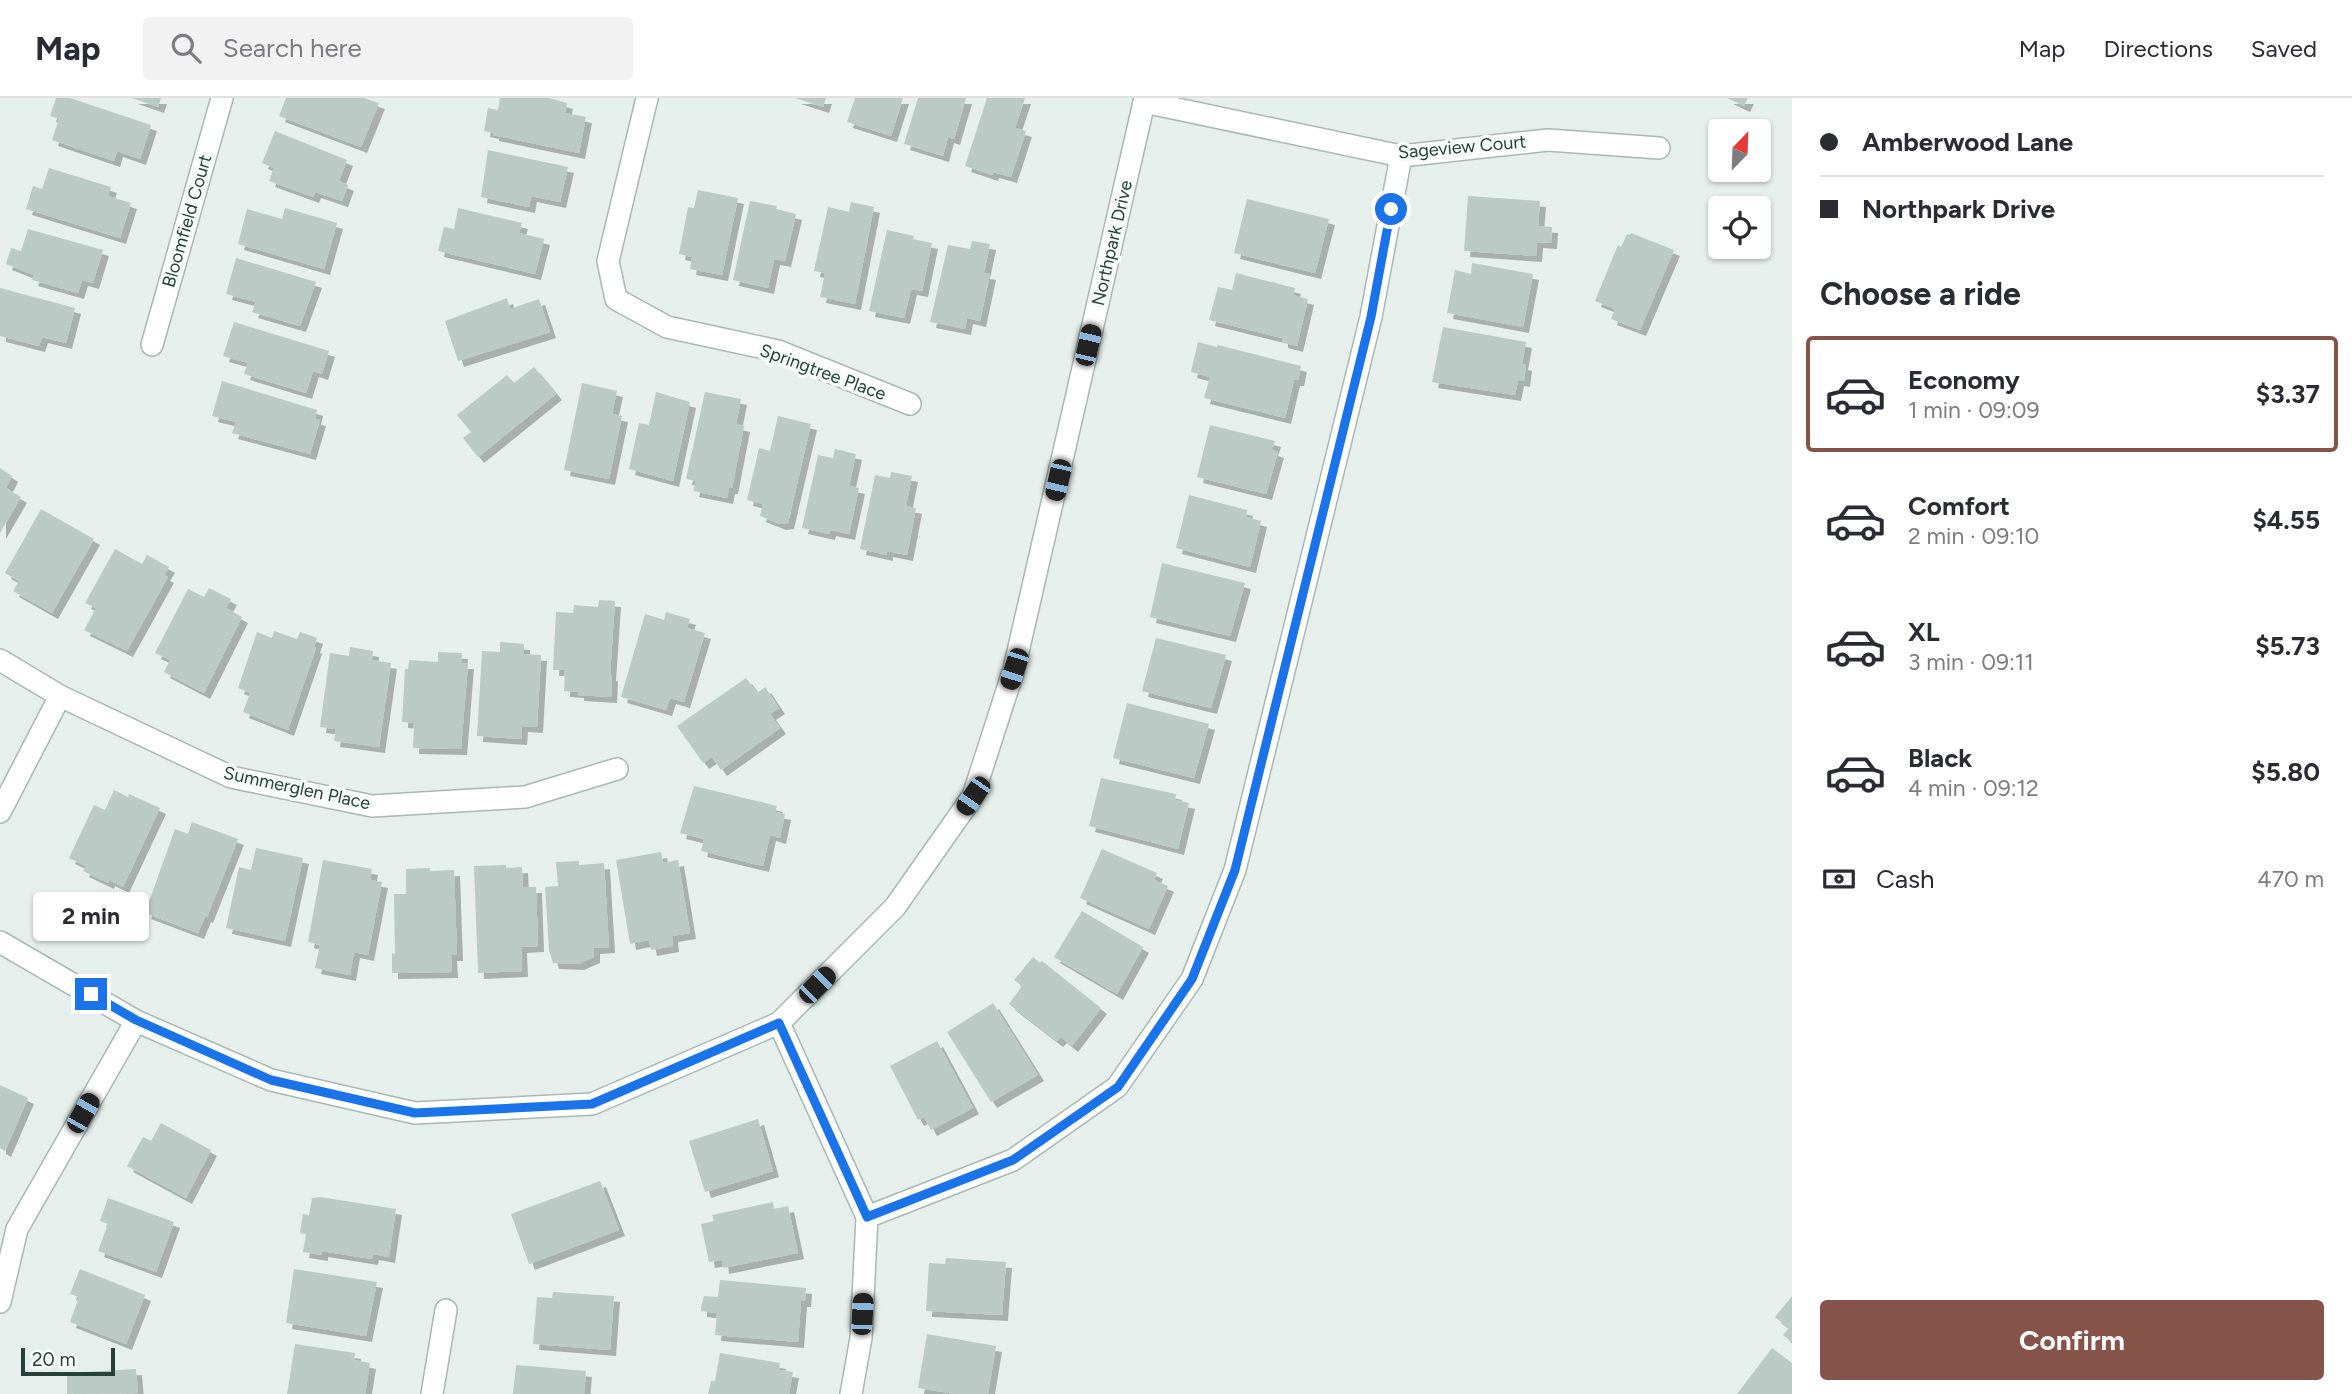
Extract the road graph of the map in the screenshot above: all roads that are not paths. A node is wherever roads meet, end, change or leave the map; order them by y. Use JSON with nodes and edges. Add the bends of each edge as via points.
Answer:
{"nodes":[{"id":1,"x":222,"y":98,"type":"edge"},
{"id":2,"x":647,"y":98,"type":"edge"},
{"id":3,"x":1145,"y":100,"type":"edge"},
{"id":4,"x":1658,"y":148,"type":"dead end"},
{"id":5,"x":1401,"y":156,"type":"junction"},
{"id":6,"x":152,"y":345,"type":"dead end"},
{"id":7,"x":910,"y":404,"type":"dead end"},
{"id":8,"x":0,"y":660,"type":"edge"},
{"id":9,"x":60,"y":696,"type":"junction"},
{"id":10,"x":617,"y":769,"type":"dead end"},
{"id":11,"x":0,"y":812,"type":"edge"},
{"id":12,"x":0,"y":942,"type":"edge"},
{"id":13,"x":136,"y":1020,"type":"junction"},
{"id":14,"x":779,"y":1023,"type":"junction"},
{"id":15,"x":867,"y":1217,"type":"junction"},
{"id":16,"x":8,"y":1226,"type":"edge"},
{"id":17,"x":0,"y":1302,"type":"edge"},
{"id":18,"x":446,"y":1310,"type":"dead end"},
{"id":19,"x":432,"y":1394,"type":"edge"},
{"id":20,"x":851,"y":1394,"type":"edge"}],
"edges":[{"from":1,"to":6,"type":"street","name":"Bloomfield Court"},
{"from":2,"to":7,"type":"street","name":"Springtree Place","via":[[608,261],[616,299],[667,327],[778,351]]},
{"from":3,"to":5,"type":"street","name":"Sageview Court"},
{"from":3,"to":14,"type":"street","name":"Northpark Drive","via":[[1014,669],[973,796],[895,907]]},
{"from":4,"to":5,"type":"street","name":"Sageview Court","via":[[1548,140]]},
{"from":5,"to":15,"type":"street","via":[[1371,317],[1235,870],[1192,979],[1118,1087],[1013,1160]]},
{"from":8,"to":9,"type":"street","name":"Summerglen Place"},
{"from":9,"to":10,"type":"street","name":"Summerglen Place","via":[[231,777],[372,806],[525,797]]},
{"from":9,"to":11,"type":"street"},
{"from":12,"to":13,"type":"street","name":"Northpark Drive"},
{"from":13,"to":14,"type":"street","name":"Northpark Drive","via":[[271,1080],[415,1113],[592,1104]]},
{"from":13,"to":16,"type":"street"},
{"from":14,"to":15,"type":"street"},
{"from":15,"to":20,"type":"street","via":[[861,1338]]},
{"from":16,"to":17,"type":"street"},
{"from":18,"to":19,"type":"street"}]}
